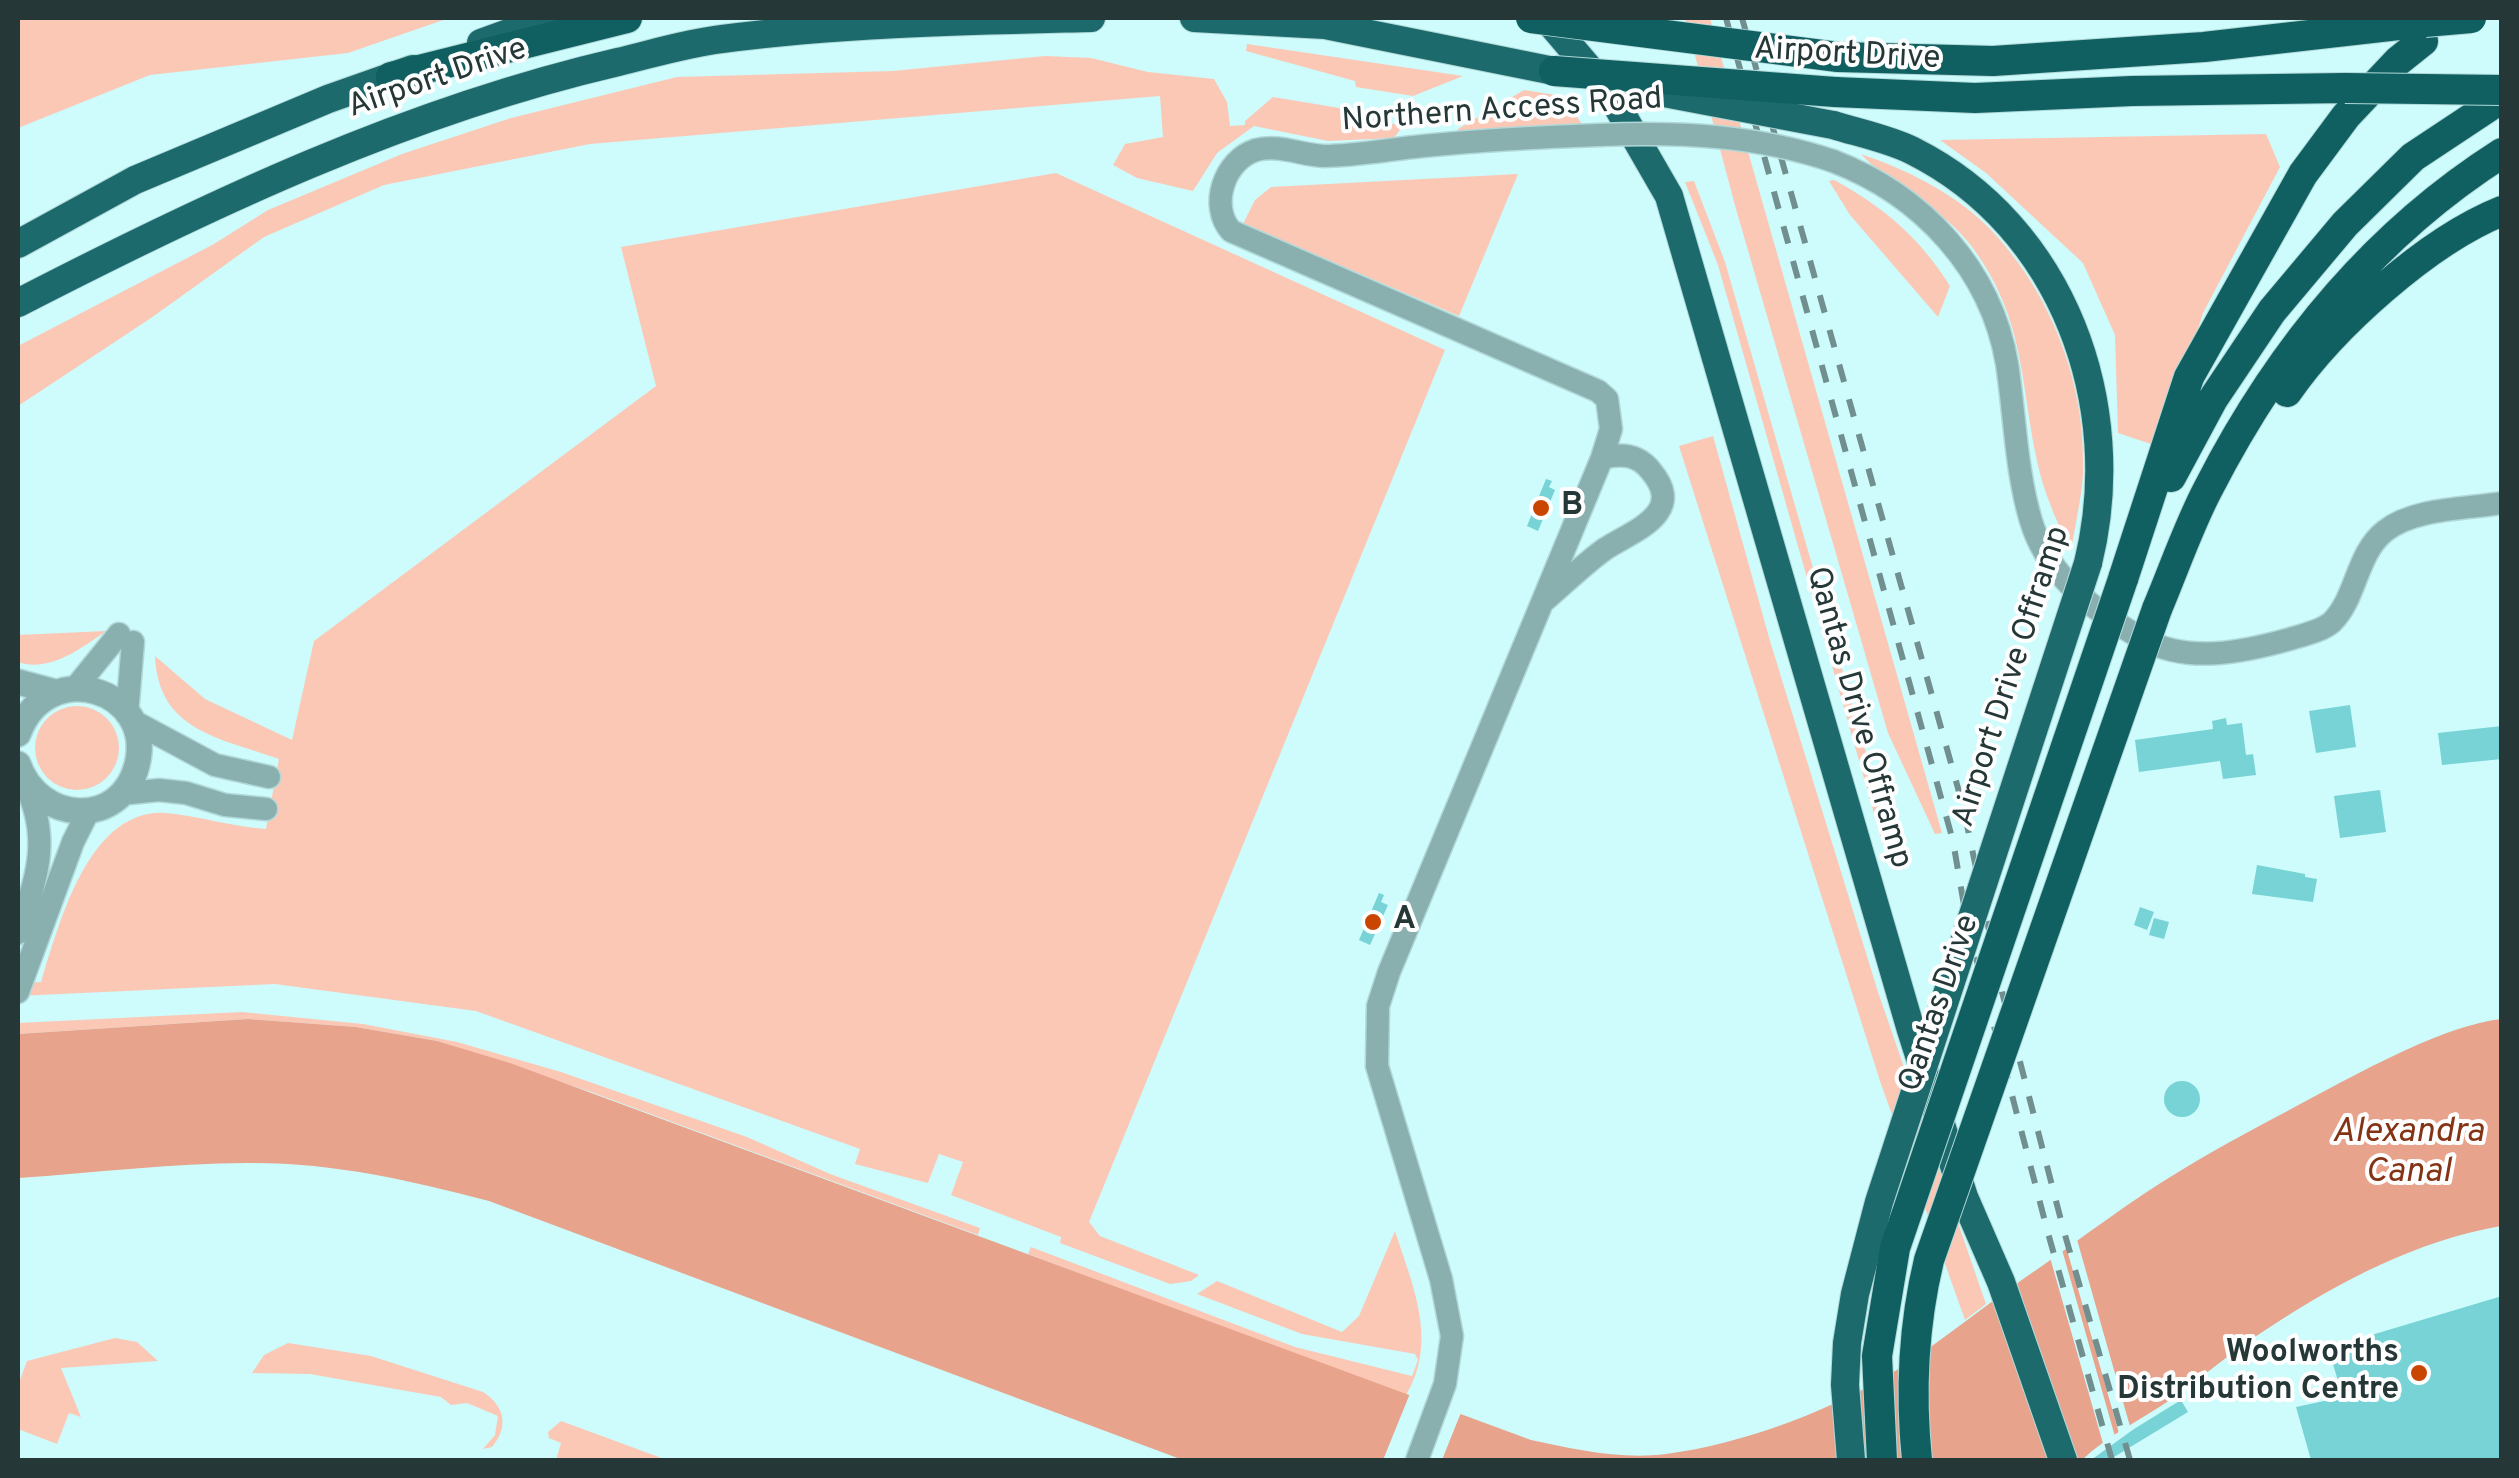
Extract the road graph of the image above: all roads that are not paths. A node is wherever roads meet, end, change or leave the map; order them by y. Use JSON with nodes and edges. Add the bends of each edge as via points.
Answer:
{"nodes":[{"id":1,"x":550,"y":18,"type":"edge"},
{"id":2,"x":627,"y":18,"type":"edge"},
{"id":3,"x":1091,"y":18,"type":"edge"},
{"id":4,"x":1194,"y":18,"type":"edge"},
{"id":5,"x":1531,"y":18,"type":"edge"},
{"id":6,"x":1546,"y":18,"type":"edge"},
{"id":7,"x":2337,"y":18,"type":"edge"},
{"id":8,"x":2471,"y":18,"type":"edge"},
{"id":9,"x":2424,"y":32,"type":"junction"},
{"id":10,"x":2204,"y":47,"type":"junction"},
{"id":11,"x":1554,"y":72,"type":"junction"},
{"id":12,"x":391,"y":77,"type":"junction"},
{"id":13,"x":2502,"y":94,"type":"edge"},
{"id":14,"x":2502,"y":153,"type":"edge"},
{"id":15,"x":2502,"y":210,"type":"edge"},
{"id":16,"x":18,"y":244,"type":"edge"},
{"id":17,"x":18,"y":303,"type":"edge"},
{"id":18,"x":1602,"y":458,"type":"junction"},
{"id":19,"x":2502,"y":504,"type":"edge"},
{"id":20,"x":2123,"y":579,"type":"junction"},
{"id":21,"x":1538,"y":605,"type":"junction"},
{"id":22,"x":2156,"y":609,"type":"junction"},
{"id":23,"x":18,"y":682,"type":"edge"},
{"id":24,"x":66,"y":689,"type":"junction"},
{"id":25,"x":130,"y":718,"type":"junction"},
{"id":26,"x":18,"y":734,"type":"edge"},
{"id":27,"x":20,"y":772,"type":"edge"},
{"id":28,"x":269,"y":777,"type":"dead end"},
{"id":29,"x":120,"y":794,"type":"junction"},
{"id":30,"x":266,"y":809,"type":"dead end"},
{"id":31,"x":89,"y":810,"type":"junction"},
{"id":32,"x":18,"y":932,"type":"edge"},
{"id":33,"x":21,"y":984,"type":"edge"},
{"id":34,"x":1417,"y":1460,"type":"edge"},
{"id":35,"x":1850,"y":1460,"type":"edge"},
{"id":36,"x":1882,"y":1460,"type":"edge"},
{"id":37,"x":1917,"y":1460,"type":"edge"},
{"id":38,"x":2063,"y":1460,"type":"edge"}],
"edges":[{"from":1,"to":12,"type":"highway"},
{"from":2,"to":12,"type":"highway","name":"Airport Drive"},
{"from":3,"to":17,"type":"highway","name":"Airport Drive","via":[[719,39],[556,77],[372,136]]},
{"from":4,"to":11,"type":"highway","name":"Airport Drive","via":[[1325,25]]},
{"from":5,"to":10,"type":"highway","name":"Airport Drive","bridge":true,"via":[[1838,57],[1992,61]]},
{"from":6,"to":38,"type":"highway","name":"Qantas Drive Offramp","via":[[1610,92],[1668,196],[1910,1030],[1964,1197]]},
{"from":7,"to":10,"type":"highway"},
{"from":8,"to":9,"type":"highway","bridge":true},
{"from":9,"to":10,"type":"highway"},
{"from":9,"to":20,"type":"highway","via":[[2303,174],[2189,377]]},
{"from":11,"to":13,"type":"highway","name":"Airport Drive","bridge":true,"via":[[1975,98],[2345,88]]},
{"from":11,"to":35,"type":"highway","name":"Airport Drive Offramp","bridge":true,"via":[[1833,125],[1911,150],[1960,180],[2009,223],[2049,278],[2079,341],[2101,468],[2099,520],[1865,1257],[1848,1342]]},
{"from":12,"to":16,"type":"highway","name":"Airport Drive","via":[[135,180]]},
{"from":13,"to":20,"type":"highway","via":[[2413,156],[2272,311],[2214,399]]},
{"from":14,"to":22,"type":"highway","via":[[2453,184],[2383,245],[2306,331],[2208,490]]},
{"from":15,"to":22,"type":"highway","via":[[2421,259],[2306,365],[2229,477]]},
{"from":18,"to":19,"type":"street","name":"Northern Access Road","bridge":true,"via":[[1611,429],[1598,391],[1231,231],[1220,212],[1229,170],[1253,151],[1279,148],[1322,156],[1513,137],[1671,132],[1769,143],[1860,172],[1919,209],[1975,276],[2006,359],[2031,523],[2058,571],[2088,602],[2159,648],[2243,651],[2310,633],[2332,622],[2368,548],[2385,531],[2404,519]]},
{"from":18,"to":21,"type":"street","name":"Northern Access Road"},
{"from":18,"to":21,"type":"street","via":[[1625,455],[1650,468],[1661,494],[1657,514]]},
{"from":20,"to":36,"type":"highway","name":"Qantas Drive","bridge":true,"via":[[1895,1248],[1877,1356]]},
{"from":21,"to":34,"type":"street","name":"Northern Access Road","via":[[1378,1006],[1379,1077],[1450,1314],[1451,1355]]},
{"from":22,"to":37,"type":"highway","bridge":true,"via":[[1929,1260],[1913,1351]]},
{"from":23,"to":24,"type":"street"},
{"from":24,"to":25,"type":"street","via":[[106,696]]},
{"from":24,"to":25,"type":"street","via":[[126,638]]},
{"from":24,"to":26,"type":"street","via":[[35,703]]},
{"from":25,"to":28,"type":"street","via":[[215,765]]},
{"from":25,"to":29,"type":"street","via":[[137,764]]},
{"from":27,"to":31,"type":"street","via":[[36,796],[54,807]]},
{"from":27,"to":32,"type":"street","via":[[40,819],[39,860]]},
{"from":29,"to":30,"type":"street","via":[[159,790]]},
{"from":29,"to":31,"type":"street"},
{"from":31,"to":33,"type":"street"}]}
